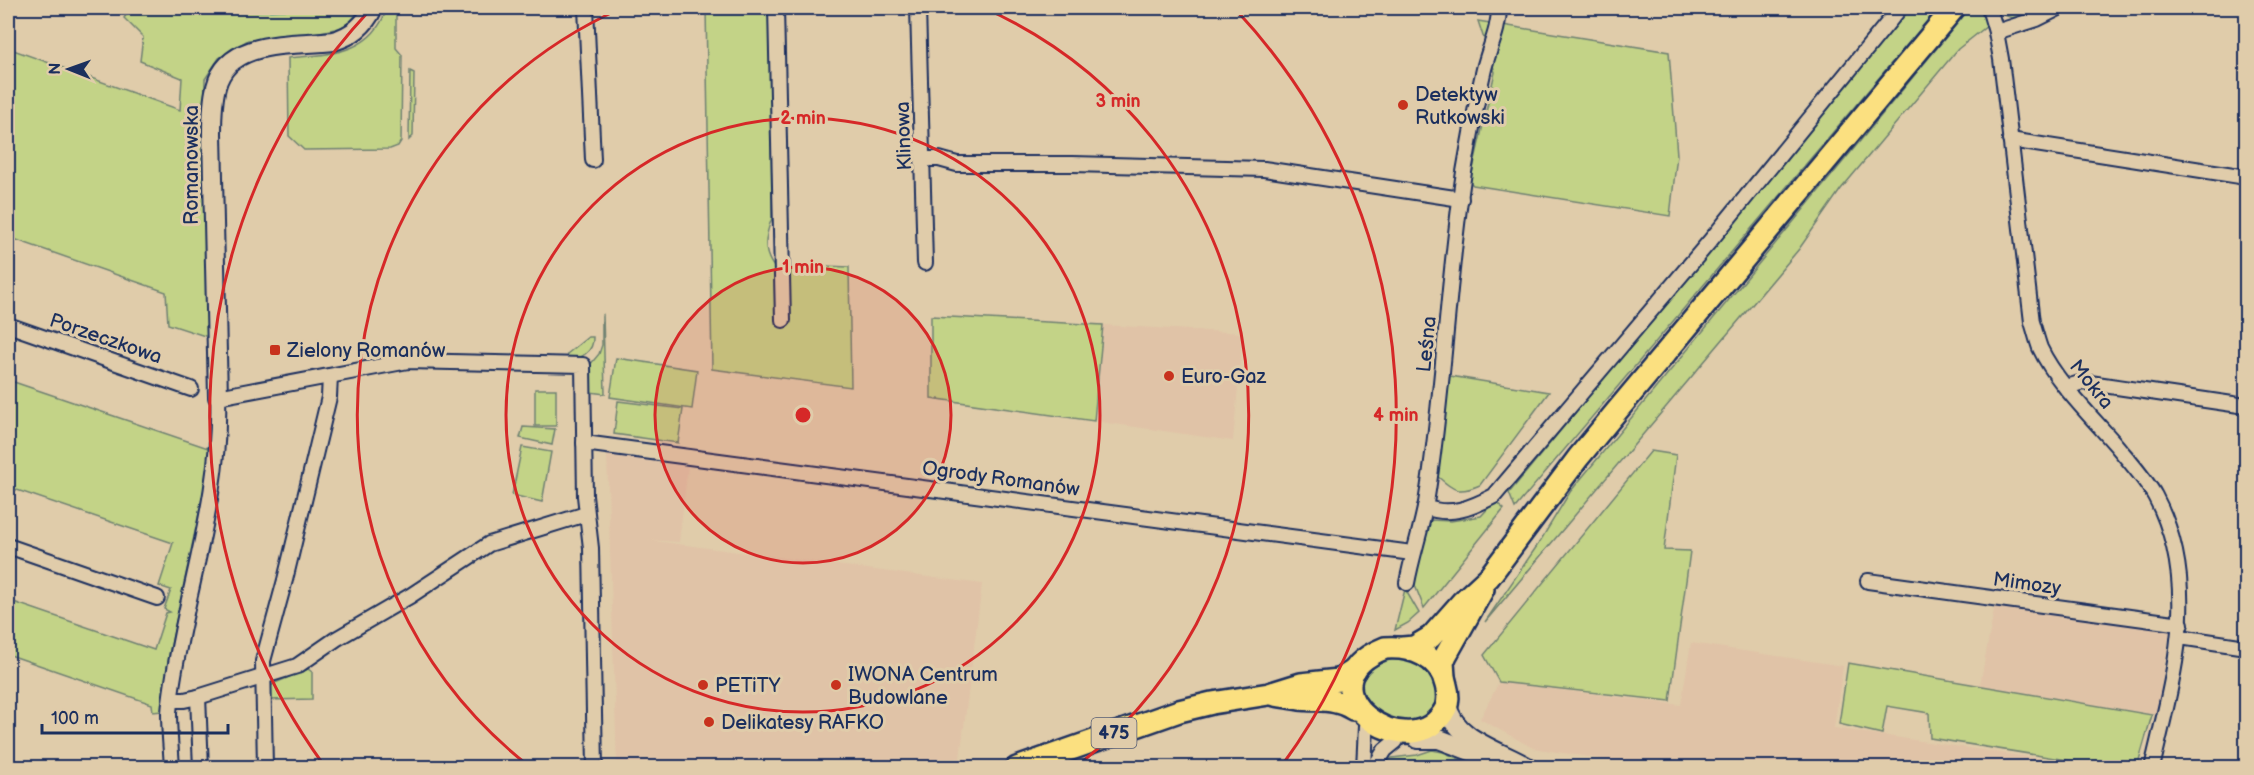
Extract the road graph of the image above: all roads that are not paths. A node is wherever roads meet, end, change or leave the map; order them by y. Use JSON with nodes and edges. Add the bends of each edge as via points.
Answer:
{"nodes":[{"id":1,"x":373,"y":8,"type":"edge"},
{"id":2,"x":586,"y":8,"type":"edge"},
{"id":3,"x":776,"y":8,"type":"edge"},
{"id":4,"x":918,"y":8,"type":"edge"},
{"id":5,"x":1498,"y":8,"type":"edge"},
{"id":6,"x":1900,"y":8,"type":"edge"},
{"id":7,"x":1954,"y":8,"type":"edge"},
{"id":8,"x":1989,"y":8,"type":"edge"},
{"id":9,"x":2059,"y":8,"type":"edge"},
{"id":10,"x":1996,"y":32,"type":"junction"},
{"id":11,"x":2010,"y":140,"type":"junction"},
{"id":12,"x":924,"y":159,"type":"junction"},
{"id":13,"x":593,"y":160,"type":"dead end"},
{"id":14,"x":2247,"y":177,"type":"edge"},
{"id":15,"x":1461,"y":199,"type":"junction"},
{"id":16,"x":925,"y":263,"type":"dead end"},
{"id":17,"x":783,"y":320,"type":"dead end"},
{"id":18,"x":8,"y":325,"type":"edge"},
{"id":19,"x":330,"y":376,"type":"junction"},
{"id":20,"x":2067,"y":387,"type":"junction"},
{"id":21,"x":191,"y":389,"type":"dead end"},
{"id":22,"x":218,"y":397,"type":"junction"},
{"id":23,"x":2247,"y":406,"type":"edge"},
{"id":24,"x":584,"y":443,"type":"junction"},
{"id":25,"x":1425,"y":507,"type":"junction"},
{"id":26,"x":586,"y":514,"type":"junction"},
{"id":27,"x":8,"y":546,"type":"edge"},
{"id":28,"x":1412,"y":553,"type":"junction"},
{"id":29,"x":1489,"y":577,"type":"junction"},
{"id":30,"x":1868,"y":581,"type":"dead end"},
{"id":31,"x":1407,"y":583,"type":"dead end"},
{"id":32,"x":157,"y":598,"type":"dead end"},
{"id":33,"x":2181,"y":630,"type":"junction"},
{"id":34,"x":2247,"y":647,"type":"edge"},
{"id":35,"x":1403,"y":648,"type":"junction"},
{"id":36,"x":1355,"y":670,"type":"junction"},
{"id":37,"x":1444,"y":677,"type":"junction"},
{"id":38,"x":264,"y":678,"type":"junction"},
{"id":39,"x":1269,"y":694,"type":"junction"},
{"id":40,"x":198,"y":697,"type":"junction"},
{"id":41,"x":171,"y":700,"type":"junction"},
{"id":42,"x":1448,"y":704,"type":"junction"},
{"id":43,"x":1360,"y":717,"type":"junction"},
{"id":44,"x":1418,"y":739,"type":"junction"},
{"id":45,"x":1396,"y":741,"type":"junction"},
{"id":46,"x":172,"y":768,"type":"edge"},
{"id":47,"x":201,"y":768,"type":"edge"},
{"id":48,"x":265,"y":768,"type":"edge"},
{"id":49,"x":595,"y":768,"type":"edge"},
{"id":50,"x":1017,"y":768,"type":"edge"},
{"id":51,"x":1364,"y":768,"type":"edge"},
{"id":52,"x":1374,"y":768,"type":"edge"},
{"id":53,"x":1518,"y":768,"type":"edge"},
{"id":54,"x":1529,"y":768,"type":"edge"},
{"id":55,"x":2152,"y":768,"type":"edge"}],
"edges":[{"from":1,"to":22,"type":"street","name":"Romanowska","via":[[358,29],[344,38],[250,51],[230,63],[217,82],[212,134]]},
{"from":2,"to":13,"type":"street"},
{"from":3,"to":17,"type":"street"},
{"from":4,"to":12,"type":"street","name":"Klinowa"},
{"from":5,"to":15,"type":"street","name":"Leśna","via":[[1498,26],[1472,122]]},
{"from":6,"to":25,"type":"street","via":[[1494,496],[1455,512]]},
{"from":7,"to":29,"type":"main road","via":[[1616,412]]},
{"from":8,"to":10,"type":"street","name":"Mokra"},
{"from":9,"to":10,"type":"street"},
{"from":10,"to":11,"type":"street","name":"Mokra"},
{"from":11,"to":14,"type":"street"},
{"from":11,"to":20,"type":"street","name":"Mokra","via":[[2032,322],[2041,349]]},
{"from":12,"to":15,"type":"street","via":[[957,164],[1264,169]]},
{"from":12,"to":16,"type":"street","name":"Klinowa"},
{"from":15,"to":25,"type":"street","name":"Leśna"},
{"from":18,"to":21,"type":"street","name":"Porzeczkowa"},
{"from":19,"to":22,"type":"street"},
{"from":19,"to":24,"type":"street","via":[[408,361],[583,365]]},
{"from":19,"to":38,"type":"street","via":[[330,398],[263,661]]},
{"from":20,"to":23,"type":"street","via":[[2083,382]]},
{"from":20,"to":33,"type":"street","name":"Mokra","via":[[2155,495],[2172,535],[2179,572]]},
{"from":22,"to":41,"type":"street","name":"Romanowska","via":[[215,471]]},
{"from":24,"to":26,"type":"street"},
{"from":24,"to":28,"type":"street","name":"Ogrody Romanów"},
{"from":25,"to":28,"type":"street","name":"Leśna"},
{"from":26,"to":38,"type":"street","via":[[489,544],[297,666]]},
{"from":26,"to":49,"type":"street","via":[[591,548]]},
{"from":27,"to":32,"type":"street"},
{"from":28,"to":31,"type":"street","name":"Leśna"},
{"from":29,"to":35,"type":"main road","via":[[1431,637],[1414,647]]},
{"from":29,"to":37,"type":"main road","via":[[1446,655]]},
{"from":30,"to":33,"type":"street","name":"Mimozy"},
{"from":33,"to":34,"type":"street","name":"Mimozy"},
{"from":33,"to":55,"type":"street","name":"Mokra"},
{"from":35,"to":36,"type":"main road","number":"475","via":[[1385,648]]},
{"from":35,"to":37,"type":"main road","via":[[1431,660]]},
{"from":36,"to":39,"type":"main road","number":"475","via":[[1339,680],[1301,684]]},
{"from":36,"to":43,"type":"main road","via":[[1351,695]]},
{"from":37,"to":42,"type":"main road"},
{"from":38,"to":40,"type":"street"},
{"from":38,"to":48,"type":"street"},
{"from":39,"to":43,"type":"main road","number":"475","via":[[1332,700],[1347,705]]},
{"from":39,"to":50,"type":"main road","number":"475","via":[[1212,702],[1163,716]]},
{"from":40,"to":41,"type":"street"},
{"from":40,"to":47,"type":"street"},
{"from":41,"to":46,"type":"street","name":"Romanowska"},
{"from":42,"to":44,"type":"main road","via":[[1436,726]]},
{"from":42,"to":54,"type":"street","via":[[1452,719],[1463,731]]},
{"from":43,"to":45,"type":"main road","number":"475","via":[[1384,739]]},
{"from":43,"to":51,"type":"street"},
{"from":44,"to":45,"type":"main road"},
{"from":44,"to":53,"type":"street","via":[[1439,740]]},
{"from":45,"to":52,"type":"street"}]}
